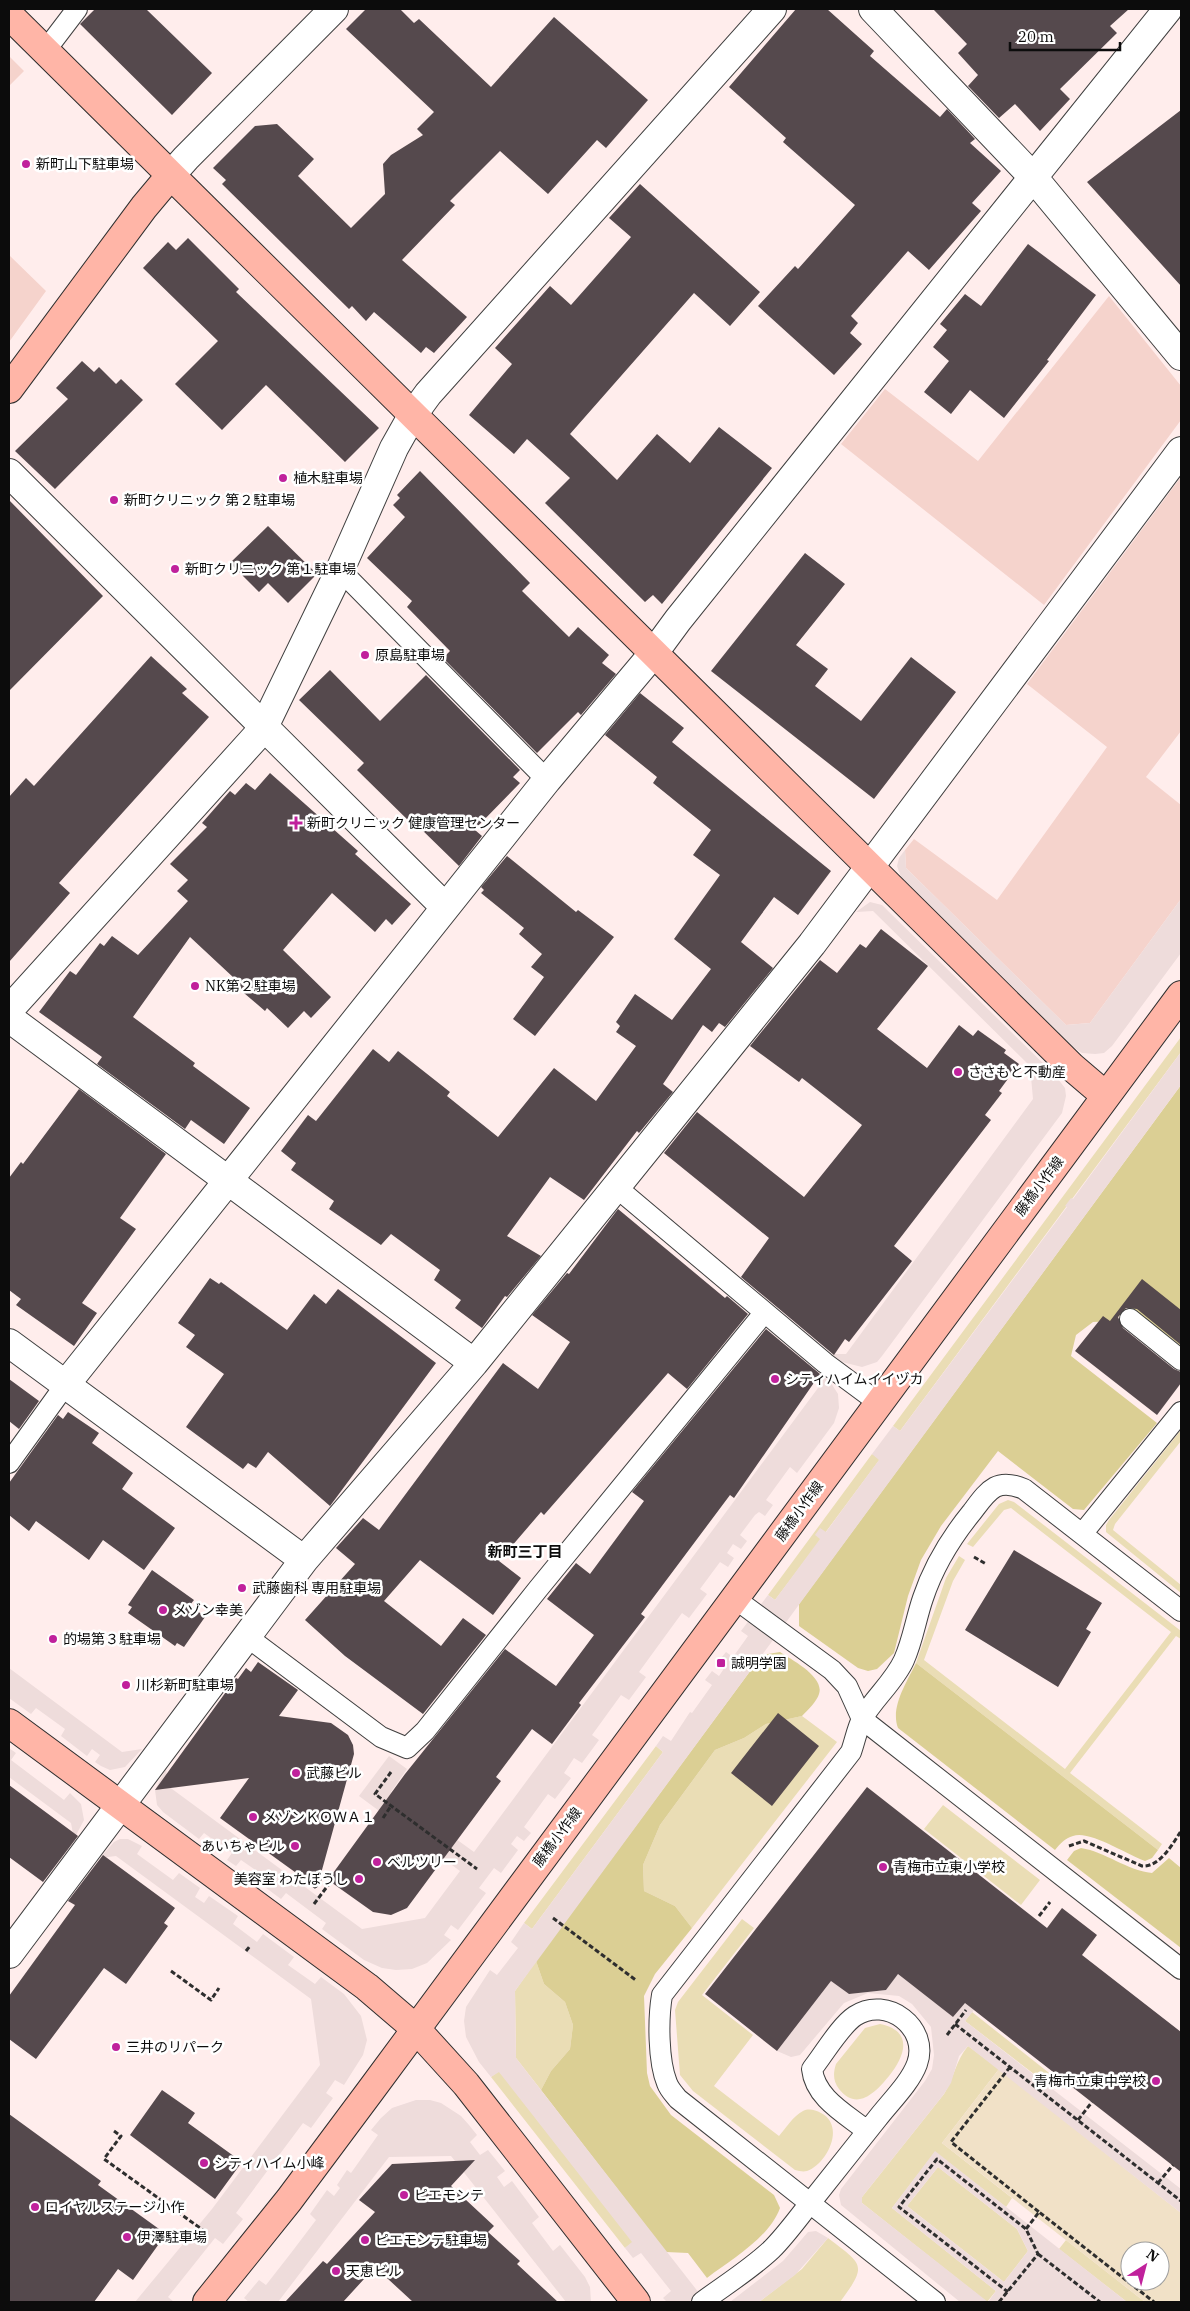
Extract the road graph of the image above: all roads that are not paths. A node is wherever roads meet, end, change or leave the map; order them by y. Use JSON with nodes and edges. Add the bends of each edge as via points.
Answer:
{"nodes":[{"id":1,"x":77,"y":9,"type":"edge"},
{"id":2,"x":334,"y":9,"type":"edge"},
{"id":3,"x":772,"y":9,"type":"edge"},
{"id":4,"x":874,"y":9,"type":"edge"},
{"id":5,"x":1168,"y":9,"type":"edge"},
{"id":6,"x":9,"y":15,"type":"edge"},
{"id":7,"x":46,"y":51,"type":"junction"},
{"id":8,"x":170,"y":176,"type":"junction"},
{"id":9,"x":1032,"y":177,"type":"junction"},
{"id":10,"x":1181,"y":356,"type":"edge"},
{"id":11,"x":9,"y":389,"type":"edge"},
{"id":12,"x":412,"y":416,"type":"junction"},
{"id":13,"x":1181,"y":451,"type":"edge"},
{"id":14,"x":9,"y":473,"type":"edge"},
{"id":15,"x":340,"y":570,"type":"junction"},
{"id":16,"x":653,"y":654,"type":"junction"},
{"id":17,"x":263,"y":729,"type":"junction"},
{"id":18,"x":546,"y":780,"type":"junction"},
{"id":19,"x":869,"y":868,"type":"junction"},
{"id":20,"x":445,"y":907,"type":"junction"},
{"id":21,"x":1181,"y":994,"type":"edge"},
{"id":22,"x":9,"y":1010,"type":"edge"},
{"id":23,"x":9,"y":1018,"type":"edge"},
{"id":24,"x":1106,"y":1096,"type":"junction"},
{"id":25,"x":229,"y":1179,"type":"junction"},
{"id":26,"x":616,"y":1187,"type":"junction"},
{"id":27,"x":764,"y":1313,"type":"junction"},
{"id":28,"x":1130,"y":1319,"type":"dead end"},
{"id":29,"x":9,"y":1342,"type":"edge"},
{"id":30,"x":1181,"y":1360,"type":"edge"},
{"id":31,"x":474,"y":1363,"type":"junction"},
{"id":32,"x":66,"y":1384,"type":"junction"},
{"id":33,"x":879,"y":1403,"type":"junction"},
{"id":34,"x":1181,"y":1412,"type":"edge"},
{"id":35,"x":9,"y":1463,"type":"edge"},
{"id":36,"x":1082,"y":1534,"type":"junction"},
{"id":37,"x":304,"y":1560,"type":"junction"},
{"id":38,"x":734,"y":1598,"type":"junction"},
{"id":39,"x":1181,"y":1612,"type":"edge"},
{"id":40,"x":246,"y":1636,"type":"junction"},
{"id":41,"x":862,"y":1719,"type":"junction"},
{"id":42,"x":9,"y":1723,"type":"edge"},
{"id":43,"x":120,"y":1804,"type":"junction"},
{"id":44,"x":9,"y":1954,"type":"edge"},
{"id":45,"x":1181,"y":1969,"type":"edge"},
{"id":46,"x":416,"y":2029,"type":"junction"},
{"id":47,"x":867,"y":2131,"type":"junction"},
{"id":48,"x":810,"y":2203,"type":"junction"},
{"id":49,"x":628,"y":2299,"type":"edge"},
{"id":50,"x":208,"y":2302,"type":"edge"},
{"id":51,"x":702,"y":2302,"type":"edge"},
{"id":52,"x":936,"y":2302,"type":"edge"}],
"edges":[{"from":1,"to":7,"type":"lane"},
{"from":2,"to":8,"type":"street"},
{"from":3,"to":12,"type":"street","via":[[435,386]]},
{"from":4,"to":9,"type":"street"},
{"from":5,"to":9,"type":"street"},
{"from":6,"to":7,"type":"street"},
{"from":7,"to":8,"type":"street"},
{"from":8,"to":11,"type":"street"},
{"from":8,"to":12,"type":"street"},
{"from":9,"to":10,"type":"street"},
{"from":9,"to":16,"type":"street"},
{"from":12,"to":15,"type":"street","via":[[394,448]]},
{"from":12,"to":16,"type":"street"},
{"from":13,"to":19,"type":"street"},
{"from":14,"to":17,"type":"street"},
{"from":15,"to":17,"type":"street"},
{"from":15,"to":18,"type":"lane"},
{"from":16,"to":18,"type":"street"},
{"from":16,"to":19,"type":"street"},
{"from":17,"to":20,"type":"street"},
{"from":17,"to":22,"type":"street"},
{"from":18,"to":20,"type":"street"},
{"from":19,"to":24,"type":"street","via":[[1072,1068]]},
{"from":19,"to":26,"type":"street","via":[[812,944]]},
{"from":20,"to":25,"type":"street"},
{"from":21,"to":24,"type":"street","name":"藤橋小作線"},
{"from":23,"to":25,"type":"street"},
{"from":24,"to":33,"type":"street","name":"藤橋小作線"},
{"from":25,"to":31,"type":"street"},
{"from":25,"to":32,"type":"street"},
{"from":26,"to":27,"type":"lane"},
{"from":26,"to":31,"type":"street"},
{"from":27,"to":33,"type":"lane"},
{"from":27,"to":40,"type":"lane","via":[[425,1731],[407,1748],[381,1737]]},
{"from":28,"to":30,"type":"lane"},
{"from":29,"to":32,"type":"street"},
{"from":31,"to":37,"type":"street"},
{"from":32,"to":35,"type":"lane"},
{"from":32,"to":37,"type":"street"},
{"from":33,"to":38,"type":"street","name":"藤橋小作線"},
{"from":34,"to":36,"type":"lane"},
{"from":36,"to":39,"type":"lane"},
{"from":36,"to":41,"type":"lane","via":[[1024,1489],[1011,1484],[998,1485],[985,1494],[944,1550],[922,1599],[904,1659],[896,1675]]},
{"from":37,"to":40,"type":"street"},
{"from":38,"to":41,"type":"lane","via":[[832,1670],[847,1686]]},
{"from":38,"to":46,"type":"street","name":"藤橋小作線"},
{"from":40,"to":43,"type":"street"},
{"from":41,"to":45,"type":"lane"},
{"from":41,"to":48,"type":"lane","via":[[851,1752],[672,1981],[662,1995],[660,2010],[662,2071],[667,2086],[690,2110]]},
{"from":42,"to":43,"type":"street"},
{"from":43,"to":44,"type":"street"},
{"from":43,"to":46,"type":"street","via":[[367,1987]]},
{"from":46,"to":49,"type":"street","via":[[487,2110]]},
{"from":46,"to":50,"type":"street","name":"藤橋小作線","via":[[289,2200]]},
{"from":47,"to":47,"type":"lane","via":[[822,2094],[814,2082],[812,2069],[853,2017],[874,2009],[888,2010],[902,2016],[912,2027],[918,2041],[919,2056],[912,2073]]},
{"from":47,"to":48,"type":"lane"},
{"from":48,"to":51,"type":"lane","via":[[771,2250]]},
{"from":48,"to":52,"type":"lane"}]}
